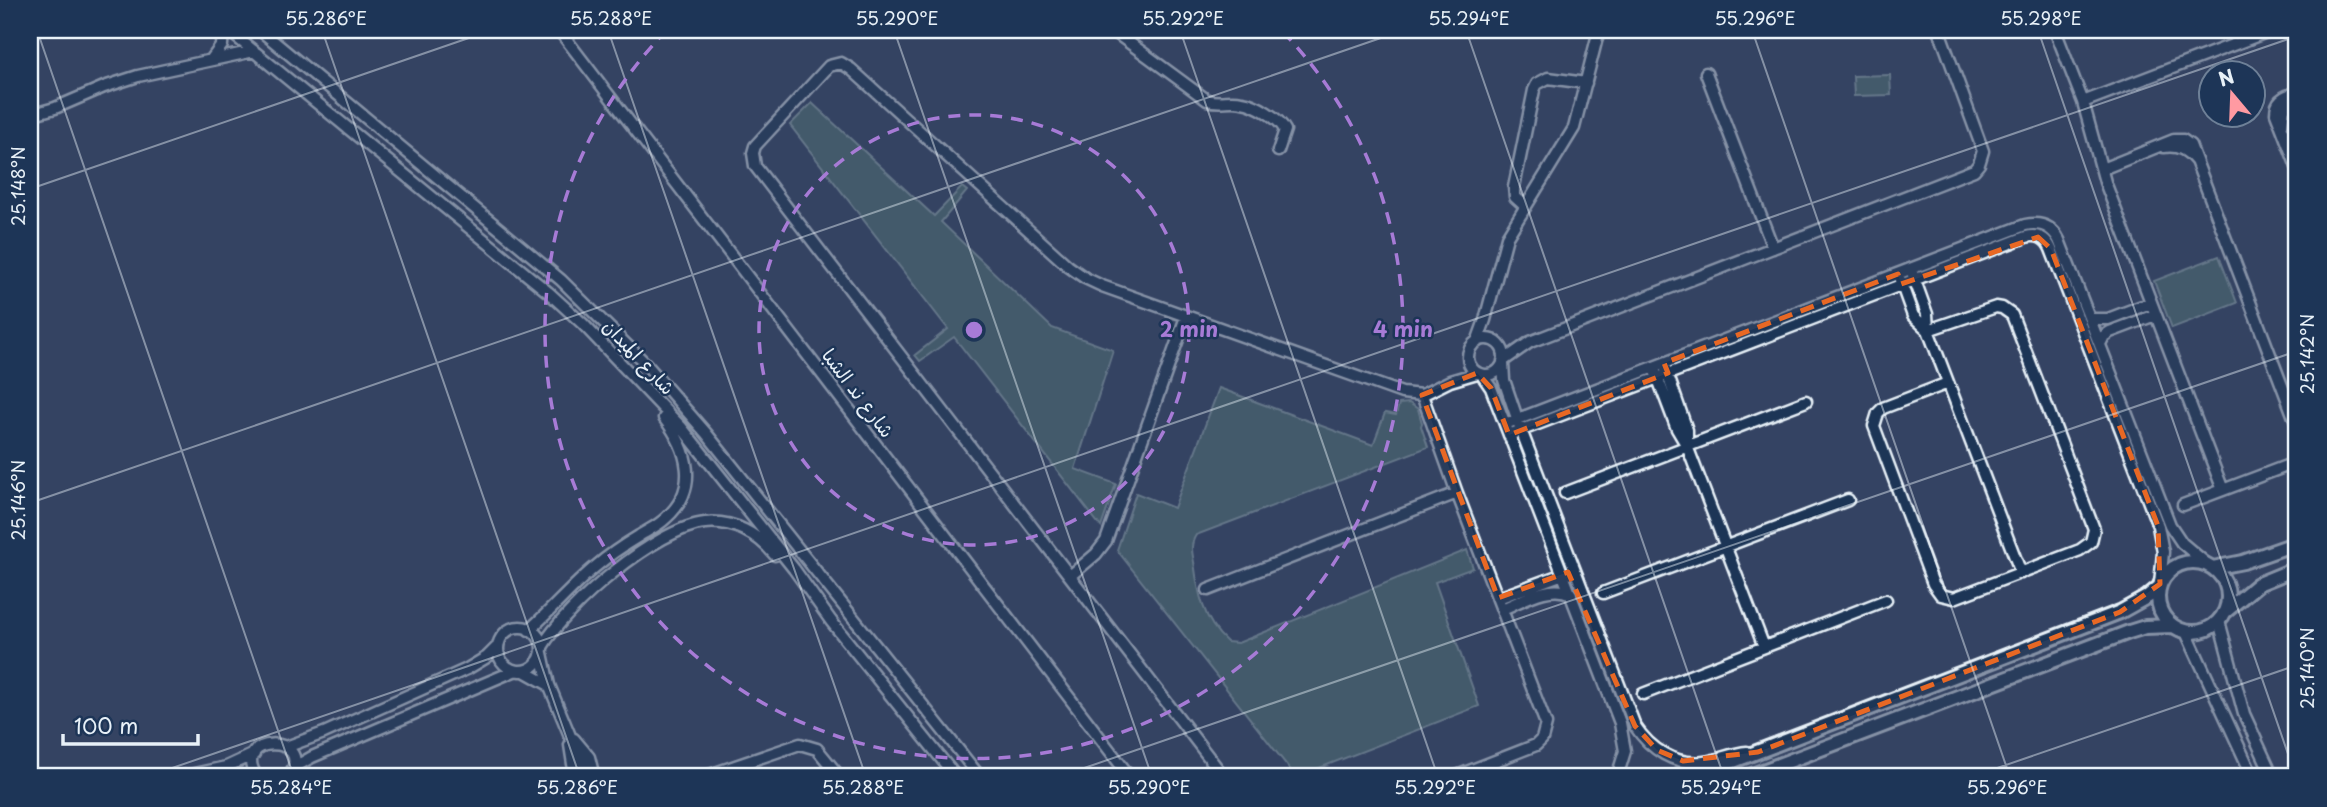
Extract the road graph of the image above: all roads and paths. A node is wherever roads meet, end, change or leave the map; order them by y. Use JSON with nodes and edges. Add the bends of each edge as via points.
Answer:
{"nodes":[{"id":1,"x":225,"y":30,"type":"edge"},
{"id":2,"x":260,"y":30,"type":"edge"},
{"id":3,"x":559,"y":30,"type":"edge"},
{"id":4,"x":1112,"y":30,"type":"edge"},
{"id":5,"x":1599,"y":30,"type":"edge"},
{"id":6,"x":1939,"y":30,"type":"edge"},
{"id":7,"x":2055,"y":30,"type":"edge"},
{"id":8,"x":2272,"y":30,"type":"edge"},
{"id":9,"x":254,"y":51,"type":"junction"},
{"id":10,"x":210,"y":61,"type":"junction"},
{"id":11,"x":1706,"y":73,"type":"dead end"},
{"id":12,"x":1586,"y":83,"type":"junction"},
{"id":13,"x":2297,"y":94,"type":"edge"},
{"id":14,"x":2082,"y":102,"type":"junction"},
{"id":15,"x":30,"y":115,"type":"edge"},
{"id":16,"x":1278,"y":151,"type":"dead end"},
{"id":17,"x":2297,"y":167,"type":"edge"},
{"id":18,"x":2102,"y":169,"type":"junction"},
{"id":19,"x":1525,"y":206,"type":"junction"},
{"id":20,"x":1773,"y":248,"type":"junction"},
{"id":21,"x":1912,"y":274,"type":"junction"},
{"id":22,"x":1900,"y":279,"type":"junction"},
{"id":23,"x":2150,"y":303,"type":"junction"},
{"id":24,"x":1487,"y":312,"type":"junction"},
{"id":25,"x":2155,"y":315,"type":"junction"},
{"id":26,"x":1186,"y":317,"type":"junction"},
{"id":27,"x":2090,"y":319,"type":"junction"},
{"id":28,"x":1928,"y":330,"type":"junction"},
{"id":29,"x":1477,"y":342,"type":"junction"},
{"id":30,"x":1530,"y":342,"type":"junction"},
{"id":31,"x":1498,"y":344,"type":"junction"},
{"id":32,"x":2100,"y":344,"type":"junction"},
{"id":33,"x":1468,"y":355,"type":"junction"},
{"id":34,"x":1503,"y":362,"type":"junction"},
{"id":35,"x":1661,"y":370,"type":"junction"},
{"id":36,"x":1480,"y":374,"type":"junction"},
{"id":37,"x":1450,"y":381,"type":"junction"},
{"id":38,"x":1948,"y":383,"type":"junction"},
{"id":39,"x":647,"y":390,"type":"junction"},
{"id":40,"x":1422,"y":395,"type":"junction"},
{"id":41,"x":1806,"y":401,"type":"dead end"},
{"id":42,"x":1517,"y":419,"type":"junction"},
{"id":43,"x":1505,"y":424,"type":"junction"},
{"id":44,"x":2297,"y":425,"type":"edge"},
{"id":45,"x":1521,"y":430,"type":"junction"},
{"id":46,"x":1509,"y":435,"type":"junction"},
{"id":47,"x":1687,"y":446,"type":"junction"},
{"id":48,"x":2297,"y":462,"type":"edge"},
{"id":49,"x":2222,"y":490,"type":"junction"},
{"id":50,"x":1565,"y":493,"type":"dead end"},
{"id":51,"x":1457,"y":494,"type":"junction"},
{"id":52,"x":1848,"y":500,"type":"dead end"},
{"id":53,"x":2183,"y":505,"type":"dead end"},
{"id":54,"x":2297,"y":543,"type":"edge"},
{"id":55,"x":1725,"y":546,"type":"junction"},
{"id":56,"x":2211,"y":567,"type":"junction"},
{"id":57,"x":2297,"y":568,"type":"edge"},
{"id":58,"x":794,"y":569,"type":"junction"},
{"id":59,"x":2021,"y":573,"type":"junction"},
{"id":60,"x":1563,"y":574,"type":"junction"},
{"id":61,"x":1070,"y":576,"type":"junction"},
{"id":62,"x":2159,"y":586,"type":"junction"},
{"id":63,"x":1208,"y":590,"type":"dead end"},
{"id":64,"x":1603,"y":593,"type":"dead end"},
{"id":65,"x":1571,"y":594,"type":"junction"},
{"id":66,"x":1886,"y":600,"type":"dead end"},
{"id":67,"x":1500,"y":604,"type":"junction"},
{"id":68,"x":2222,"y":616,"type":"junction"},
{"id":69,"x":1594,"y":623,"type":"junction"},
{"id":70,"x":2173,"y":626,"type":"junction"},
{"id":71,"x":529,"y":629,"type":"junction"},
{"id":72,"x":2186,"y":632,"type":"junction"},
{"id":73,"x":498,"y":646,"type":"junction"},
{"id":74,"x":1764,"y":647,"type":"junction"},
{"id":75,"x":541,"y":650,"type":"junction"},
{"id":76,"x":519,"y":671,"type":"junction"},
{"id":77,"x":549,"y":685,"type":"junction"},
{"id":78,"x":1643,"y":694,"type":"dead end"},
{"id":79,"x":570,"y":736,"type":"junction"},
{"id":80,"x":285,"y":747,"type":"junction"},
{"id":81,"x":1758,"y":752,"type":"junction"},
{"id":82,"x":254,"y":754,"type":"junction"},
{"id":83,"x":291,"y":773,"type":"edge"},
{"id":84,"x":256,"y":776,"type":"edge"},
{"id":85,"x":180,"y":777,"type":"edge"},
{"id":86,"x":243,"y":777,"type":"edge"},
{"id":87,"x":580,"y":777,"type":"edge"},
{"id":88,"x":587,"y":777,"type":"edge"},
{"id":89,"x":594,"y":777,"type":"edge"},
{"id":90,"x":703,"y":777,"type":"edge"},
{"id":91,"x":840,"y":777,"type":"edge"},
{"id":92,"x":956,"y":777,"type":"edge"},
{"id":93,"x":980,"y":777,"type":"edge"},
{"id":94,"x":1130,"y":777,"type":"edge"},
{"id":95,"x":1224,"y":777,"type":"edge"},
{"id":96,"x":1454,"y":777,"type":"edge"},
{"id":97,"x":1617,"y":777,"type":"edge"},
{"id":98,"x":1692,"y":777,"type":"edge"},
{"id":99,"x":1747,"y":777,"type":"edge"},
{"id":100,"x":2253,"y":777,"type":"edge"},
{"id":101,"x":2273,"y":777,"type":"edge"}],
"edges":[{"from":1,"to":9,"type":"street","name":"شارع الميدان"},
{"from":1,"to":10,"type":"street","via":[[222,45]]},
{"from":2,"to":93,"type":"street","name":"شارع الميدان","via":[[561,280],[645,363],[700,425]]},
{"from":3,"to":94,"type":"street","name":"شارع ند الشبا"},
{"from":4,"to":16,"type":"street","via":[[1207,100],[1244,102],[1278,121],[1285,134]]},
{"from":5,"to":12,"type":"street"},
{"from":6,"to":20,"type":"street","via":[[1981,144],[1979,164],[1968,173]]},
{"from":7,"to":14,"type":"street"},
{"from":8,"to":14,"type":"street"},
{"from":9,"to":10,"type":"street"},
{"from":9,"to":39,"type":"street","name":"شارع الميدان","via":[[548,292]]},
{"from":10,"to":15,"type":"street","via":[[121,80]]},
{"from":11,"to":20,"type":"street"},
{"from":12,"to":19,"type":"street","via":[[1572,131]]},
{"from":12,"to":19,"type":"street","via":[[1548,78],[1534,90],[1514,187],[1515,197]]},
{"from":13,"to":17,"type":"street","via":[[2282,120]]},
{"from":14,"to":18,"type":"street"},
{"from":18,"to":23,"type":"street"},
{"from":18,"to":44,"type":"street","via":[[2174,140],[2183,140],[2194,149]]},
{"from":19,"to":24,"type":"street","via":[[1504,242]]},
{"from":20,"to":30,"type":"street"},
{"from":21,"to":22,"type":"street"},
{"from":21,"to":27,"type":"street","via":[[2025,225],[2045,226],[2059,240]]},
{"from":21,"to":28,"type":"street"},
{"from":21,"to":62,"type":"street","via":[[2026,237],[2049,244],[2158,526],[2163,552]]},
{"from":22,"to":28,"type":"street","via":[[1916,319]]},
{"from":22,"to":35,"type":"street"},
{"from":23,"to":25,"type":"street"},
{"from":23,"to":27,"type":"street","via":[[2104,320]]},
{"from":24,"to":29,"type":"street"},
{"from":24,"to":31,"type":"street"},
{"from":25,"to":32,"type":"street","via":[[2110,332]]},
{"from":25,"to":49,"type":"street"},
{"from":26,"to":40,"type":"street","via":[[1402,393]]},
{"from":26,"to":61,"type":"street","via":[[1106,541]]},
{"from":26,"to":61,"type":"street","via":[[1076,272],[847,65],[834,63],[824,70],[755,146],[753,160],[759,172]]},
{"from":27,"to":32,"type":"street"},
{"from":28,"to":38,"type":"street"},
{"from":28,"to":59,"type":"street","via":[[1996,307],[2012,314],[2092,522],[2094,535],[2087,547]]},
{"from":29,"to":31,"type":"street"},
{"from":29,"to":33,"type":"street"},
{"from":30,"to":31,"type":"street"},
{"from":30,"to":34,"type":"street"},
{"from":31,"to":34,"type":"street"},
{"from":32,"to":56,"type":"street","via":[[2170,525],[2182,543]]},
{"from":33,"to":36,"type":"street","via":[[1470,366]]},
{"from":33,"to":37,"type":"street"},
{"from":34,"to":36,"type":"street","via":[[1495,373]]},
{"from":34,"to":42,"type":"street"},
{"from":35,"to":42,"type":"street"},
{"from":35,"to":45,"type":"street"},
{"from":35,"to":47,"type":"street","via":[[1679,435]]},
{"from":36,"to":37,"type":"street"},
{"from":36,"to":43,"type":"street","via":[[1491,388]]},
{"from":37,"to":40,"type":"street"},
{"from":38,"to":59,"type":"street"},
{"from":38,"to":59,"type":"street","via":[[1883,408],[1874,426],[1928,572],[1941,595],[1954,598]]},
{"from":39,"to":58,"type":"street","name":"شارع الميدان"},
{"from":39,"to":71,"type":"street","via":[[683,448],[687,479],[679,501],[665,519],[594,568]]},
{"from":40,"to":51,"type":"street"},
{"from":41,"to":47,"type":"street"},
{"from":42,"to":43,"type":"street"},
{"from":42,"to":45,"type":"street"},
{"from":43,"to":46,"type":"street"},
{"from":45,"to":46,"type":"street"},
{"from":45,"to":69,"type":"street"},
{"from":46,"to":60,"type":"street"},
{"from":47,"to":50,"type":"street"},
{"from":47,"to":55,"type":"street"},
{"from":48,"to":49,"type":"street"},
{"from":49,"to":53,"type":"street"},
{"from":51,"to":63,"type":"street"},
{"from":51,"to":67,"type":"street"},
{"from":52,"to":55,"type":"street"},
{"from":54,"to":56,"type":"main road","via":[[2252,560]]},
{"from":55,"to":64,"type":"street"},
{"from":55,"to":74,"type":"street"},
{"from":56,"to":62,"type":"main road","via":[[2199,562],[2180,564]]},
{"from":56,"to":68,"type":"main road","via":[[2227,587],[2228,603]]},
{"from":57,"to":68,"type":"main road","via":[[2258,584]]},
{"from":58,"to":75,"type":"street","via":[[741,528],[715,523],[688,527],[645,550],[606,580],[553,630]]},
{"from":58,"to":92,"type":"street","name":"شارع الميدان"},
{"from":60,"to":65,"type":"street"},
{"from":60,"to":67,"type":"street"},
{"from":60,"to":69,"type":"street","via":[[1570,576],[1587,618]]},
{"from":61,"to":95,"type":"street"},
{"from":62,"to":70,"type":"main road","via":[[2158,605]]},
{"from":62,"to":81,"type":"main road","via":[[2120,611]]},
{"from":65,"to":67,"type":"street","via":[[1549,591]]},
{"from":65,"to":97,"type":"street","via":[[1623,733],[1624,760]]},
{"from":66,"to":74,"type":"street"},
{"from":67,"to":96,"type":"street","via":[[1544,717],[1545,732],[1536,745]]},
{"from":68,"to":72,"type":"main road","via":[[2204,631]]},
{"from":68,"to":101,"type":"street","via":[[2244,715]]},
{"from":69,"to":81,"type":"street","via":[[1630,718],[1657,750],[1690,762]]},
{"from":70,"to":72,"type":"main road"},
{"from":70,"to":99,"type":"main road","via":[[2129,632]]},
{"from":71,"to":73,"type":"street","via":[[510,630]]},
{"from":71,"to":75,"type":"street"},
{"from":72,"to":100,"type":"street"},
{"from":73,"to":76,"type":"street","via":[[501,662]]},
{"from":73,"to":80,"type":"street","via":[[467,669]]},
{"from":74,"to":78,"type":"street"},
{"from":75,"to":76,"type":"street","via":[[534,666]]},
{"from":75,"to":77,"type":"street"},
{"from":76,"to":77,"type":"street"},
{"from":76,"to":83,"type":"street","via":[[312,757]]},
{"from":77,"to":79,"type":"street"},
{"from":79,"to":87,"type":"street","via":[[571,757]]},
{"from":79,"to":88,"type":"street"},
{"from":79,"to":89,"type":"street","via":[[589,757]]},
{"from":80,"to":82,"type":"street","via":[[266,744]]},
{"from":80,"to":83,"type":"street","via":[[292,754]]},
{"from":81,"to":98,"type":"main road"},
{"from":82,"to":84,"type":"street"},
{"from":82,"to":85,"type":"street","via":[[226,767]]},
{"from":84,"to":86,"type":"street"},
{"from":90,"to":91,"type":"street","via":[[800,744],[817,749]]}]}
